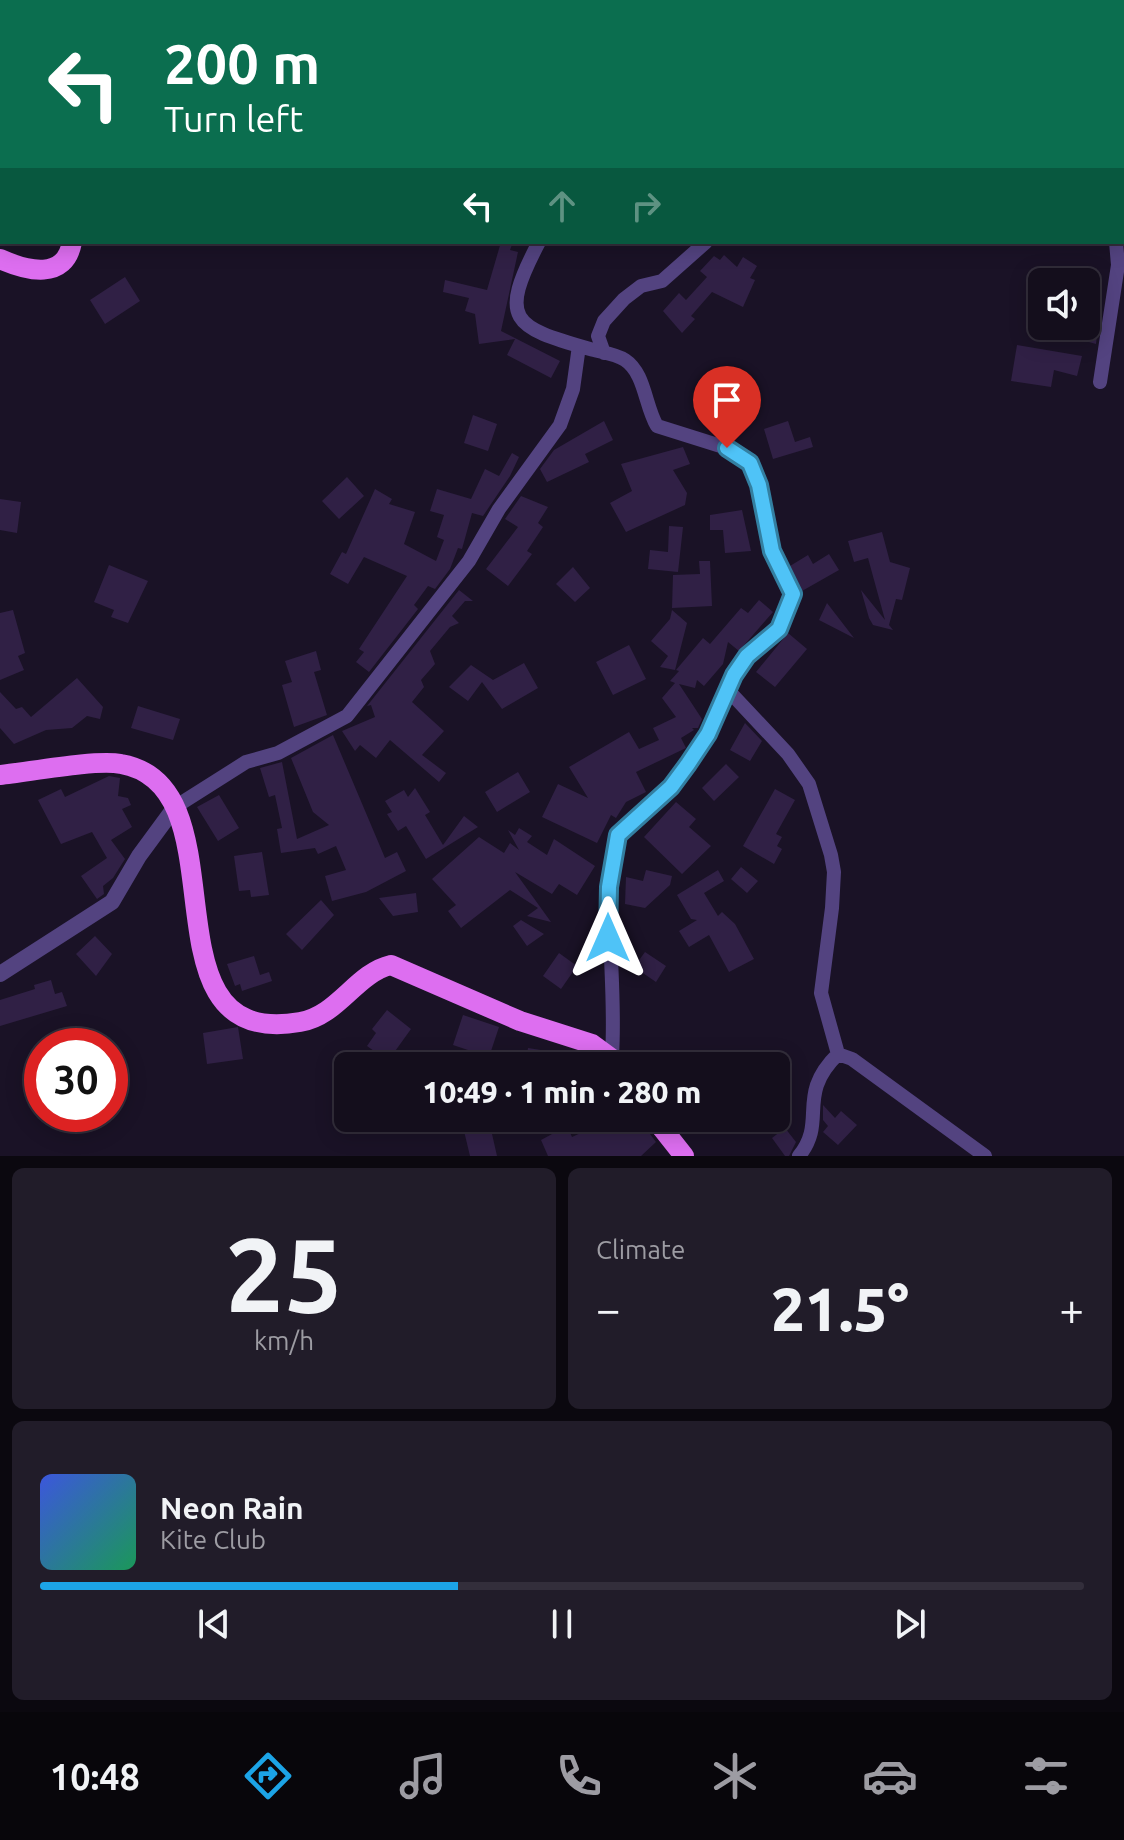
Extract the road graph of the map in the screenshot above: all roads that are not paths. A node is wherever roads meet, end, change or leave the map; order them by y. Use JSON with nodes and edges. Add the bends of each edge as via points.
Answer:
{"nodes":[{"id":1,"x":71,"y":244,"type":"edge"},
{"id":2,"x":538,"y":244,"type":"edge"},
{"id":3,"x":704,"y":244,"type":"edge"},
{"id":4,"x":1116,"y":244,"type":"edge"},
{"id":5,"x":0,"y":259,"type":"edge"},
{"id":6,"x":579,"y":346,"type":"junction"},
{"id":7,"x":604,"y":353,"type":"junction"},
{"id":8,"x":1100,"y":382,"type":"dead end"},
{"id":9,"x":727,"y":689,"type":"junction"},
{"id":10,"x":0,"y":775,"type":"edge"},
{"id":11,"x":175,"y":807,"type":"junction"},
{"id":12,"x":0,"y":974,"type":"edge"},
{"id":13,"x":604,"y":1052,"type":"edge"},
{"id":14,"x":617,"y":1052,"type":"edge"},
{"id":15,"x":838,"y":1054,"type":"junction"},
{"id":16,"x":665,"y":1132,"type":"edge"},
{"id":17,"x":684,"y":1156,"type":"edge"},
{"id":18,"x":799,"y":1156,"type":"edge"},
{"id":19,"x":985,"y":1156,"type":"edge"}],
"edges":[{"from":1,"to":5,"type":"main road","via":[[65,263],[55,268],[27,269]]},
{"from":2,"to":6,"type":"street","via":[[525,267],[515,312],[536,332]]},
{"from":3,"to":7,"type":"street","via":[[662,281],[641,286],[614,310],[598,336]]},
{"from":4,"to":8,"type":"street","via":[[1118,265]]},
{"from":6,"to":7,"type":"street"},
{"from":6,"to":11,"type":"street","via":[[573,389],[560,425],[469,561],[347,716],[278,753],[246,762]]},
{"from":7,"to":9,"type":"street","via":[[625,360],[638,374],[657,426],[727,448],[750,463],[759,485],[772,551],[793,594],[779,629],[747,656]]},
{"from":9,"to":14,"type":"street","via":[[708,734],[671,787],[618,835],[608,911]]},
{"from":9,"to":15,"type":"street","via":[[809,784],[831,855],[832,908],[821,993]]},
{"from":10,"to":11,"type":"main road","via":[[119,763],[158,782]]},
{"from":11,"to":12,"type":"street","via":[[112,902]]},
{"from":11,"to":13,"type":"main road","via":[[192,867],[206,971],[221,999],[236,1013],[253,1022],[300,1022],[319,1016],[371,974],[391,965]]},
{"from":15,"to":18,"type":"street","via":[[822,1069],[813,1088],[812,1130]]},
{"from":15,"to":19,"type":"street"},
{"from":16,"to":17,"type":"main road"}]}
